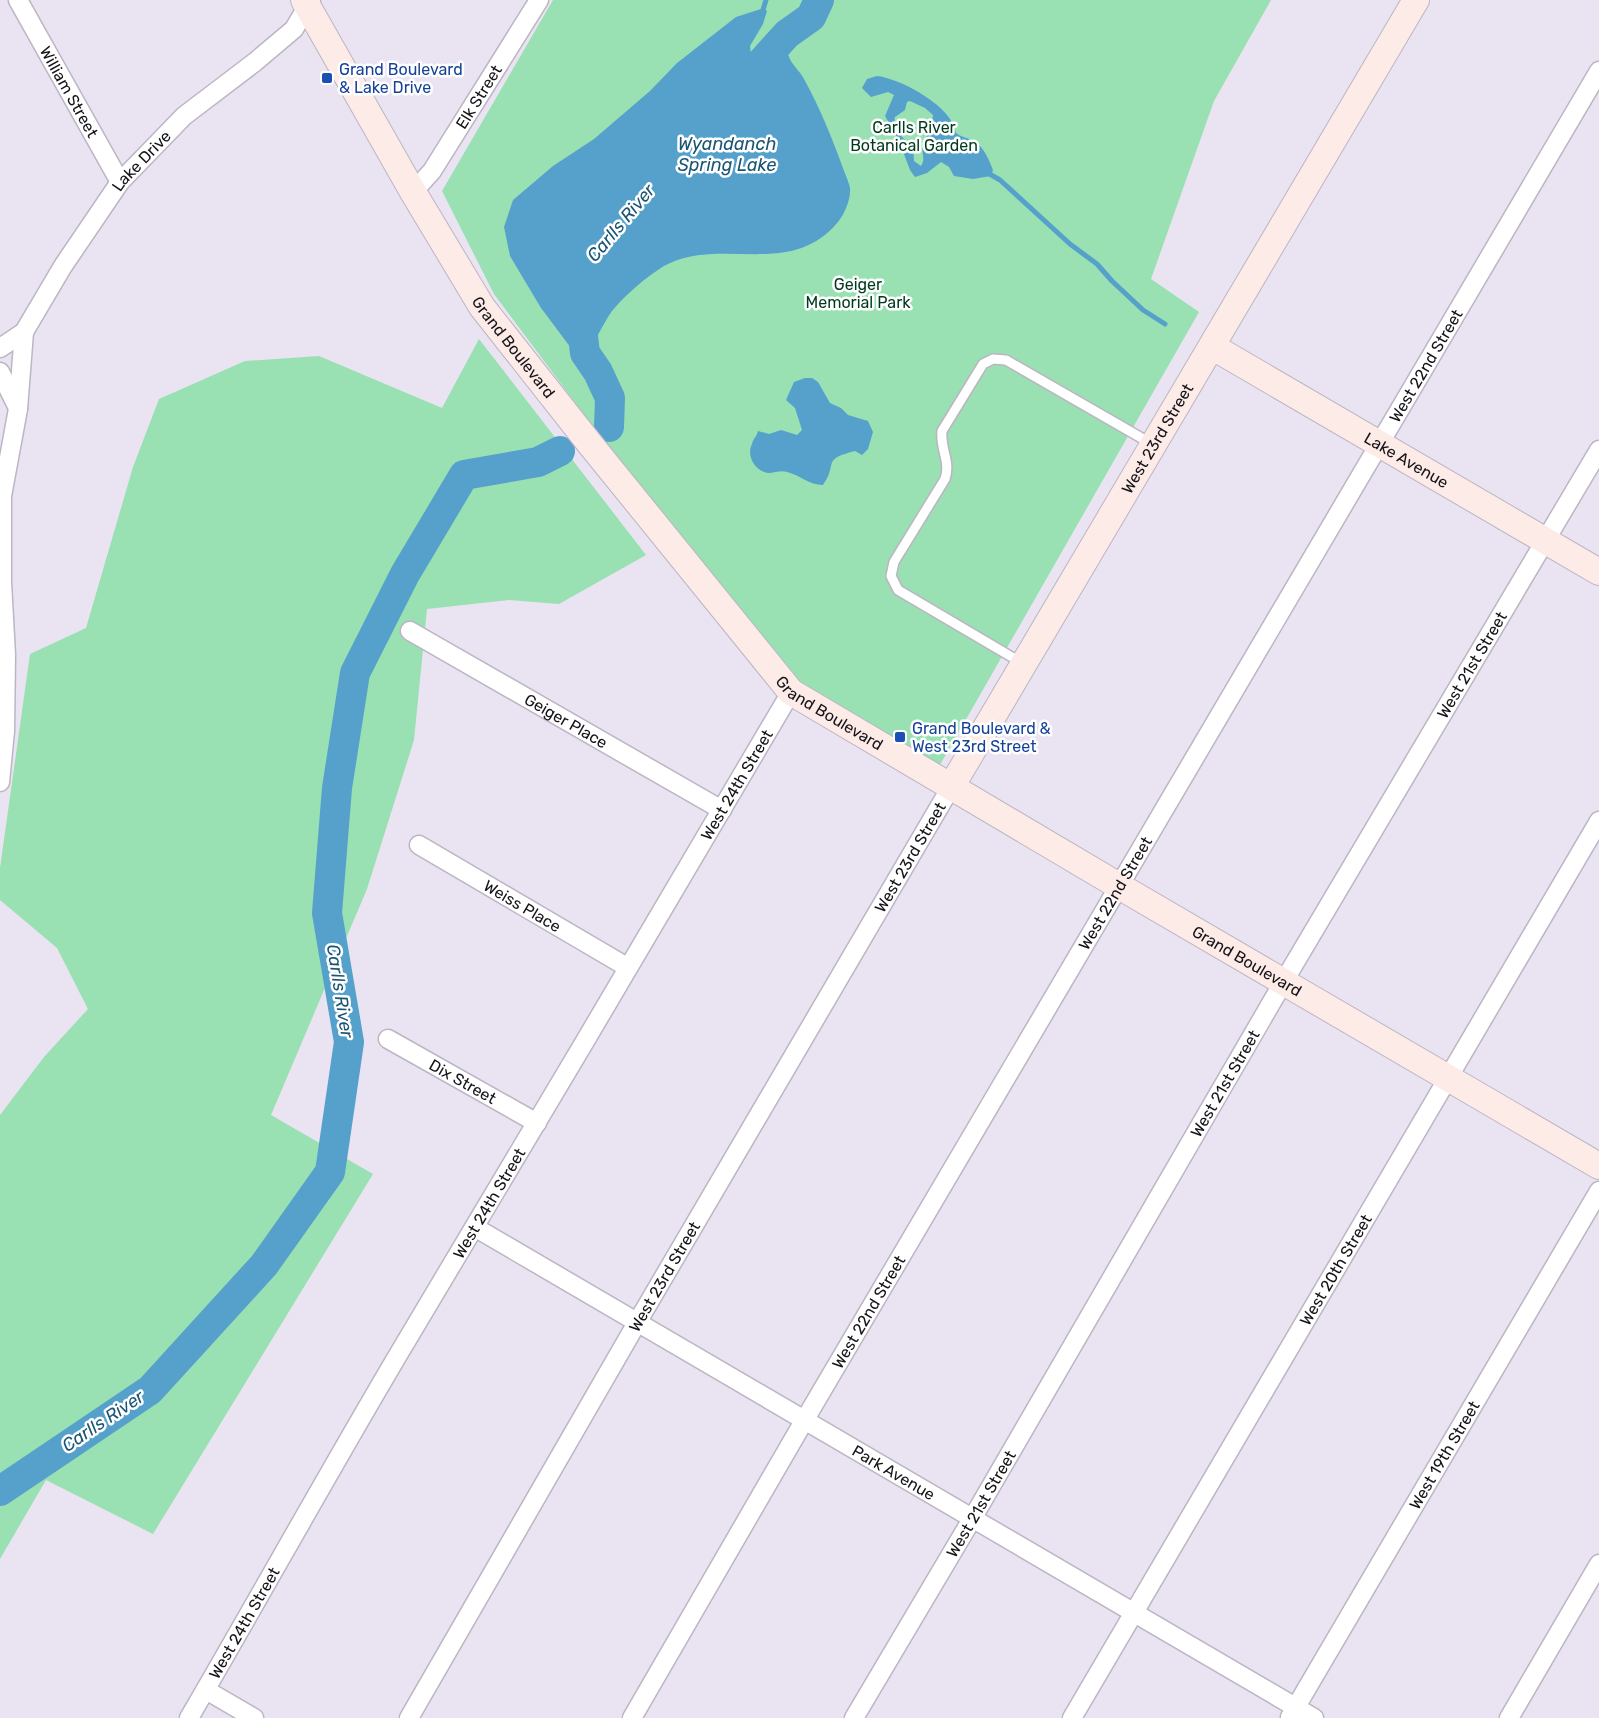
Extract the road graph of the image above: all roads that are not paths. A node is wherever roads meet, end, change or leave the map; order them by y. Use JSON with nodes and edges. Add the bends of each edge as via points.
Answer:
{"nodes":[{"id":1,"x":18,"y":0,"type":"edge"},
{"id":2,"x":539,"y":0,"type":"edge"},
{"id":3,"x":1416,"y":0,"type":"edge"},
{"id":4,"x":308,"y":2,"type":"edge"},
{"id":5,"x":1599,"y":71,"type":"edge"},
{"id":6,"x":120,"y":182,"type":"junction"},
{"id":7,"x":413,"y":192,"type":"junction"},
{"id":8,"x":24,"y":332,"type":"junction"},
{"id":9,"x":1213,"y":347,"type":"junction"},
{"id":10,"x":0,"y":348,"type":"edge"},
{"id":11,"x":0,"y":372,"type":"edge"},
{"id":12,"x":18,"y":410,"type":"junction"},
{"id":13,"x":1380,"y":444,"type":"junction"},
{"id":14,"x":1155,"y":445,"type":"junction"},
{"id":15,"x":1599,"y":450,"type":"edge"},
{"id":16,"x":1546,"y":541,"type":"junction"},
{"id":17,"x":1599,"y":572,"type":"edge"},
{"id":18,"x":1,"y":582,"type":"edge"},
{"id":19,"x":410,"y":631,"type":"dead end"},
{"id":20,"x":1024,"y":665,"type":"junction"},
{"id":21,"x":791,"y":692,"type":"junction"},
{"id":22,"x":0,"y":782,"type":"edge"},
{"id":23,"x":951,"y":787,"type":"junction"},
{"id":24,"x":722,"y":810,"type":"junction"},
{"id":25,"x":1599,"y":820,"type":"edge"},
{"id":26,"x":419,"y":844,"type":"dead end"},
{"id":27,"x":1119,"y":886,"type":"junction"},
{"id":28,"x":627,"y":967,"type":"junction"},
{"id":29,"x":1284,"y":981,"type":"junction"},
{"id":30,"x":388,"y":1039,"type":"dead end"},
{"id":31,"x":1448,"y":1078,"type":"junction"},
{"id":32,"x":537,"y":1123,"type":"junction"},
{"id":33,"x":1599,"y":1166,"type":"edge"},
{"id":34,"x":1599,"y":1191,"type":"edge"},
{"id":35,"x":476,"y":1228,"type":"junction"},
{"id":36,"x":638,"y":1321,"type":"junction"},
{"id":37,"x":804,"y":1421,"type":"junction"},
{"id":38,"x":972,"y":1519,"type":"junction"},
{"id":39,"x":1599,"y":1564,"type":"edge"},
{"id":40,"x":1134,"y":1612,"type":"junction"},
{"id":41,"x":206,"y":1690,"type":"junction"},
{"id":42,"x":1292,"y":1713,"type":"edge"},
{"id":43,"x":189,"y":1718,"type":"edge"},
{"id":44,"x":254,"y":1718,"type":"edge"},
{"id":45,"x":408,"y":1718,"type":"edge"},
{"id":46,"x":632,"y":1718,"type":"edge"},
{"id":47,"x":854,"y":1718,"type":"edge"},
{"id":48,"x":1072,"y":1718,"type":"edge"},
{"id":49,"x":1314,"y":1718,"type":"edge"},
{"id":50,"x":1509,"y":1718,"type":"edge"}],
"edges":[{"from":1,"to":6,"type":"street","name":"William Street"},
{"from":2,"to":7,"type":"street","name":"Elk Street","via":[[432,171]]},
{"from":3,"to":9,"type":"street","name":"West 23rd Street"},
{"from":4,"to":6,"type":"street","name":"Lake Drive","via":[[294,29],[184,116]]},
{"from":4,"to":7,"type":"street","name":"Grand Boulevard"},
{"from":5,"to":13,"type":"street","name":"West 22nd Street"},
{"from":6,"to":8,"type":"street","name":"Lake Drive"},
{"from":7,"to":21,"type":"street","name":"Grand Boulevard","via":[[472,292],[506,339]]},
{"from":8,"to":10,"type":"street","name":"Lake Drive"},
{"from":8,"to":12,"type":"street"},
{"from":9,"to":13,"type":"street","name":"Lake Avenue"},
{"from":9,"to":14,"type":"street","name":"West 23rd Street"},
{"from":11,"to":12,"type":"street"},
{"from":12,"to":18,"type":"street","via":[[2,496]]},
{"from":13,"to":16,"type":"street","name":"Lake Avenue"},
{"from":13,"to":27,"type":"street","name":"West 22nd Street"},
{"from":14,"to":20,"type":"street","name":"West 23rd Street"},
{"from":14,"to":20,"type":"lane","via":[[1006,360],[993,359],[983,364],[942,431],[941,444],[949,467],[945,479],[894,562],[891,576],[898,590]]},
{"from":15,"to":16,"type":"street","name":"West 21st Street"},
{"from":16,"to":17,"type":"street","name":"Lake Avenue"},
{"from":16,"to":29,"type":"street","name":"West 21st Street"},
{"from":18,"to":22,"type":"street","via":[[6,655]]},
{"from":19,"to":24,"type":"street","name":"Geiger Place"},
{"from":20,"to":23,"type":"street","name":"West 23rd Street"},
{"from":21,"to":23,"type":"street","name":"Grand Boulevard"},
{"from":21,"to":24,"type":"street","name":"West 24th Street"},
{"from":23,"to":27,"type":"street","name":"Grand Boulevard"},
{"from":23,"to":36,"type":"street","name":"West 23rd Street"},
{"from":24,"to":28,"type":"street","name":"West 24th Street"},
{"from":25,"to":31,"type":"street","name":"West 20th Street"},
{"from":26,"to":28,"type":"street","name":"Weiss Place"},
{"from":27,"to":29,"type":"street","name":"Grand Boulevard"},
{"from":27,"to":37,"type":"street","name":"West 22nd Street"},
{"from":28,"to":32,"type":"street","name":"West 24th Street"},
{"from":29,"to":31,"type":"street","name":"Grand Boulevard"},
{"from":29,"to":38,"type":"street","name":"West 21st Street"},
{"from":30,"to":32,"type":"street","name":"Dix Street"},
{"from":31,"to":33,"type":"street","name":"Grand Boulevard"},
{"from":31,"to":40,"type":"street","name":"West 20th Street"},
{"from":32,"to":35,"type":"street","name":"West 24th Street"},
{"from":34,"to":42,"type":"street","name":"West 19th Street"},
{"from":35,"to":36,"type":"street","name":"Park Avenue"},
{"from":35,"to":41,"type":"street","name":"West 24th Street"},
{"from":36,"to":37,"type":"street","name":"Park Avenue"},
{"from":36,"to":45,"type":"street","name":"West 23rd Street"},
{"from":37,"to":38,"type":"street","name":"Park Avenue"},
{"from":37,"to":46,"type":"street","name":"West 22nd Street"},
{"from":38,"to":40,"type":"street","name":"Park Avenue"},
{"from":38,"to":47,"type":"street","name":"West 21st Street"},
{"from":39,"to":50,"type":"street"},
{"from":40,"to":42,"type":"street","name":"Park Avenue"},
{"from":40,"to":48,"type":"street","name":"West 20th Street"},
{"from":41,"to":43,"type":"street","name":"West 24th Street"},
{"from":41,"to":44,"type":"street"},
{"from":42,"to":49,"type":"street","name":"Park Avenue"}]}
